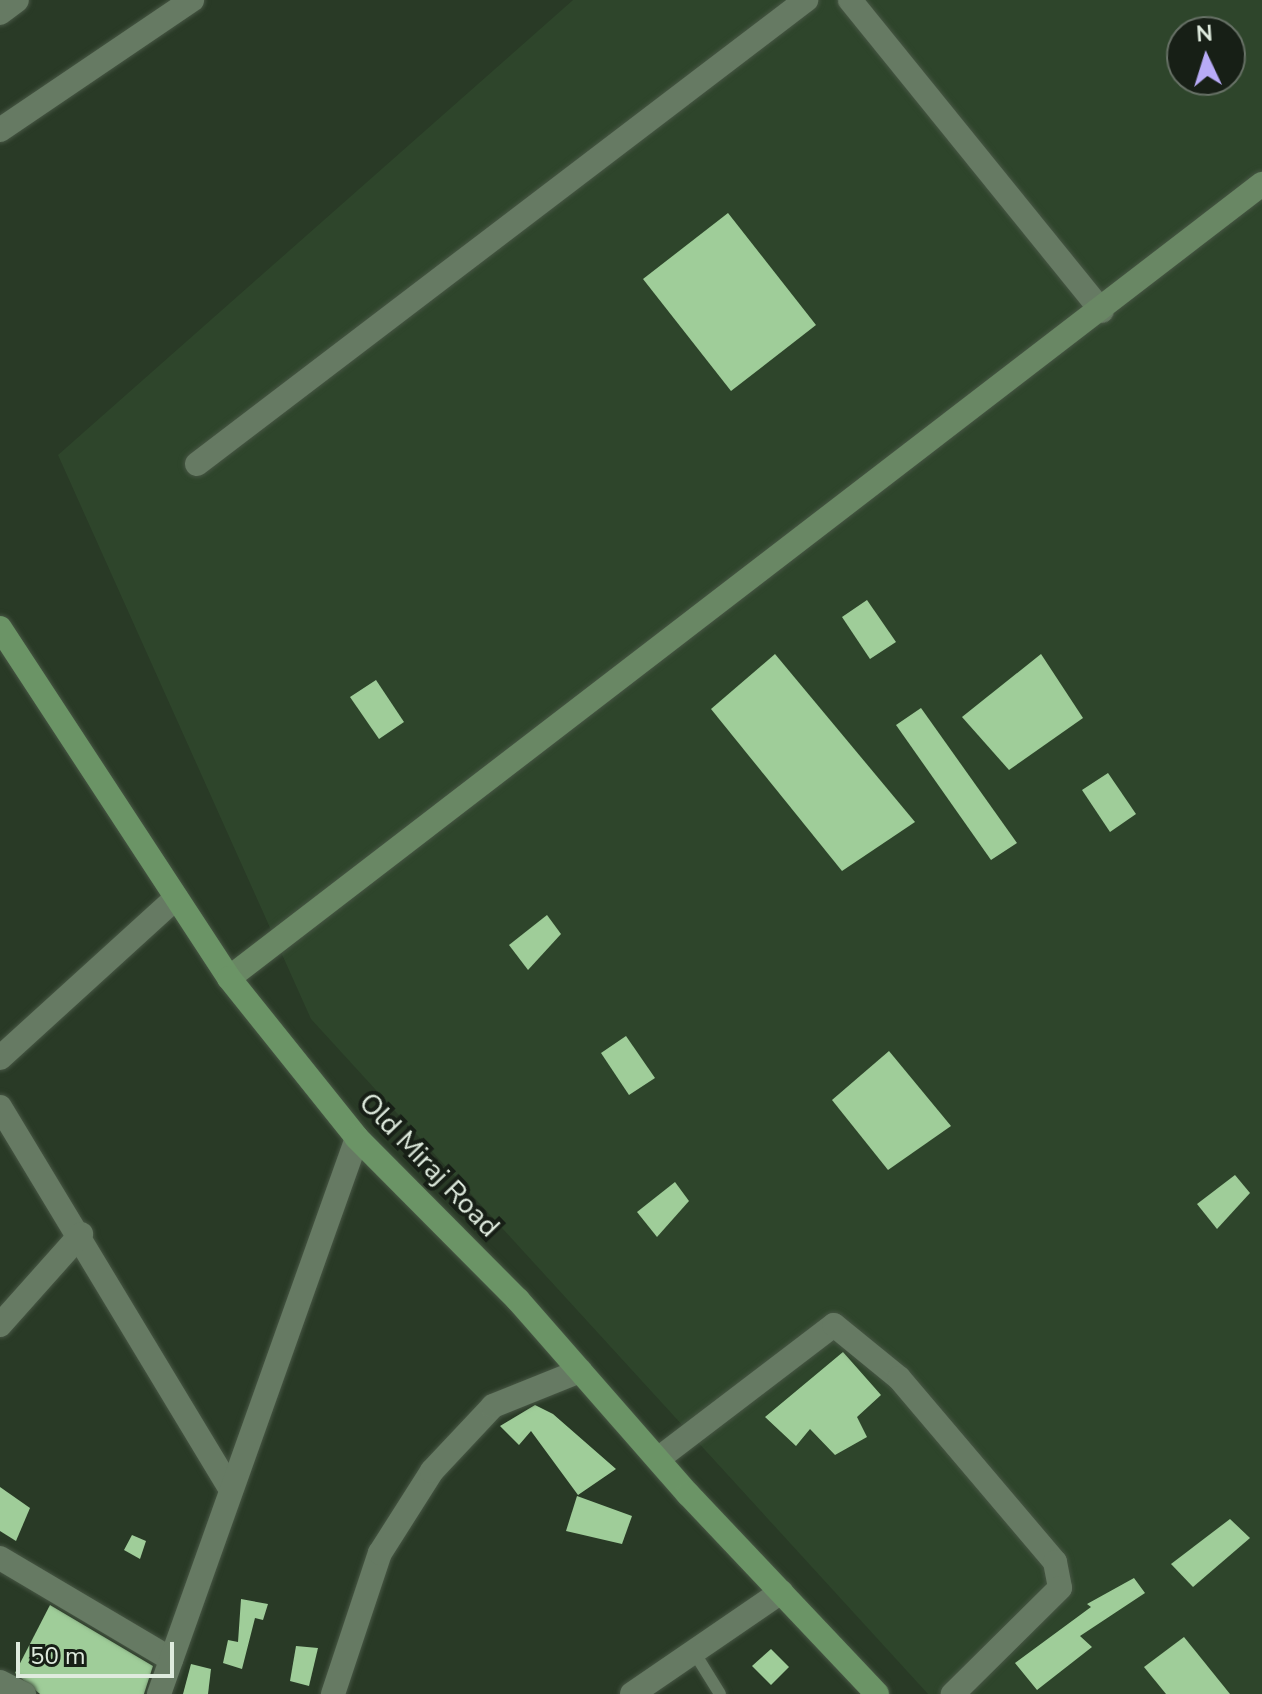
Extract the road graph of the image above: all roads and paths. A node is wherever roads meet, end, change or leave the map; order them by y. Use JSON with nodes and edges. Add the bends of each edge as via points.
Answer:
{"nodes":[{"id":1,"x":17,"y":0,"type":"edge"},
{"id":2,"x":192,"y":0,"type":"edge"},
{"id":3,"x":806,"y":0,"type":"edge"},
{"id":4,"x":850,"y":0,"type":"edge"},
{"id":5,"x":0,"y":13,"type":"edge"},
{"id":6,"x":0,"y":130,"type":"edge"},
{"id":7,"x":1262,"y":184,"type":"edge"},
{"id":8,"x":1102,"y":311,"type":"junction"},
{"id":9,"x":197,"y":464,"type":"dead end"},
{"id":10,"x":0,"y":628,"type":"edge"},
{"id":11,"x":176,"y":898,"type":"junction"},
{"id":12,"x":229,"y":978,"type":"junction"},
{"id":13,"x":0,"y":1058,"type":"edge"},
{"id":14,"x":0,"y":1107,"type":"edge"},
{"id":15,"x":357,"y":1138,"type":"junction"},
{"id":16,"x":81,"y":1234,"type":"junction"},
{"id":17,"x":0,"y":1325,"type":"edge"},
{"id":18,"x":580,"y":1371,"type":"junction"},
{"id":19,"x":658,"y":1459,"type":"junction"},
{"id":20,"x":231,"y":1490,"type":"junction"},
{"id":21,"x":0,"y":1558,"type":"edge"},
{"id":22,"x":781,"y":1592,"type":"junction"},
{"id":23,"x":694,"y":1652,"type":"junction"},
{"id":24,"x":171,"y":1659,"type":"junction"},
{"id":25,"x":0,"y":1682,"type":"edge"},
{"id":26,"x":24,"y":1694,"type":"edge"},
{"id":27,"x":159,"y":1694,"type":"edge"},
{"id":28,"x":333,"y":1694,"type":"edge"},
{"id":29,"x":632,"y":1694,"type":"edge"},
{"id":30,"x":720,"y":1694,"type":"edge"},
{"id":31,"x":877,"y":1694,"type":"edge"},
{"id":32,"x":953,"y":1694,"type":"edge"}],
"edges":[{"from":1,"to":5,"type":"street"},
{"from":2,"to":6,"type":"street"},
{"from":3,"to":9,"type":"street"},
{"from":4,"to":8,"type":"street"},
{"from":7,"to":8,"type":"main road"},
{"from":8,"to":12,"type":"main road"},
{"from":10,"to":11,"type":"main road","name":"Old Miraj Road"},
{"from":11,"to":12,"type":"main road","name":"Old Miraj Road"},
{"from":11,"to":13,"type":"street"},
{"from":12,"to":15,"type":"main road","name":"Old Miraj Road"},
{"from":14,"to":16,"type":"street"},
{"from":15,"to":18,"type":"main road","name":"Old Miraj Road"},
{"from":15,"to":20,"type":"street"},
{"from":16,"to":17,"type":"street"},
{"from":16,"to":20,"type":"street"},
{"from":18,"to":19,"type":"main road","name":"Old Miraj Road"},
{"from":18,"to":28,"type":"street","via":[[493,1406],[432,1471],[380,1553]]},
{"from":19,"to":22,"type":"main road","name":"Old Miraj Road"},
{"from":19,"to":32,"type":"street","via":[[834,1325],[899,1378],[1055,1562],[1060,1588]]},
{"from":20,"to":24,"type":"street"},
{"from":21,"to":24,"type":"street"},
{"from":22,"to":23,"type":"street"},
{"from":22,"to":31,"type":"main road","name":"Old Miraj Road"},
{"from":23,"to":29,"type":"street"},
{"from":23,"to":30,"type":"lane"},
{"from":24,"to":27,"type":"street"},
{"from":25,"to":26,"type":"street"}]}
